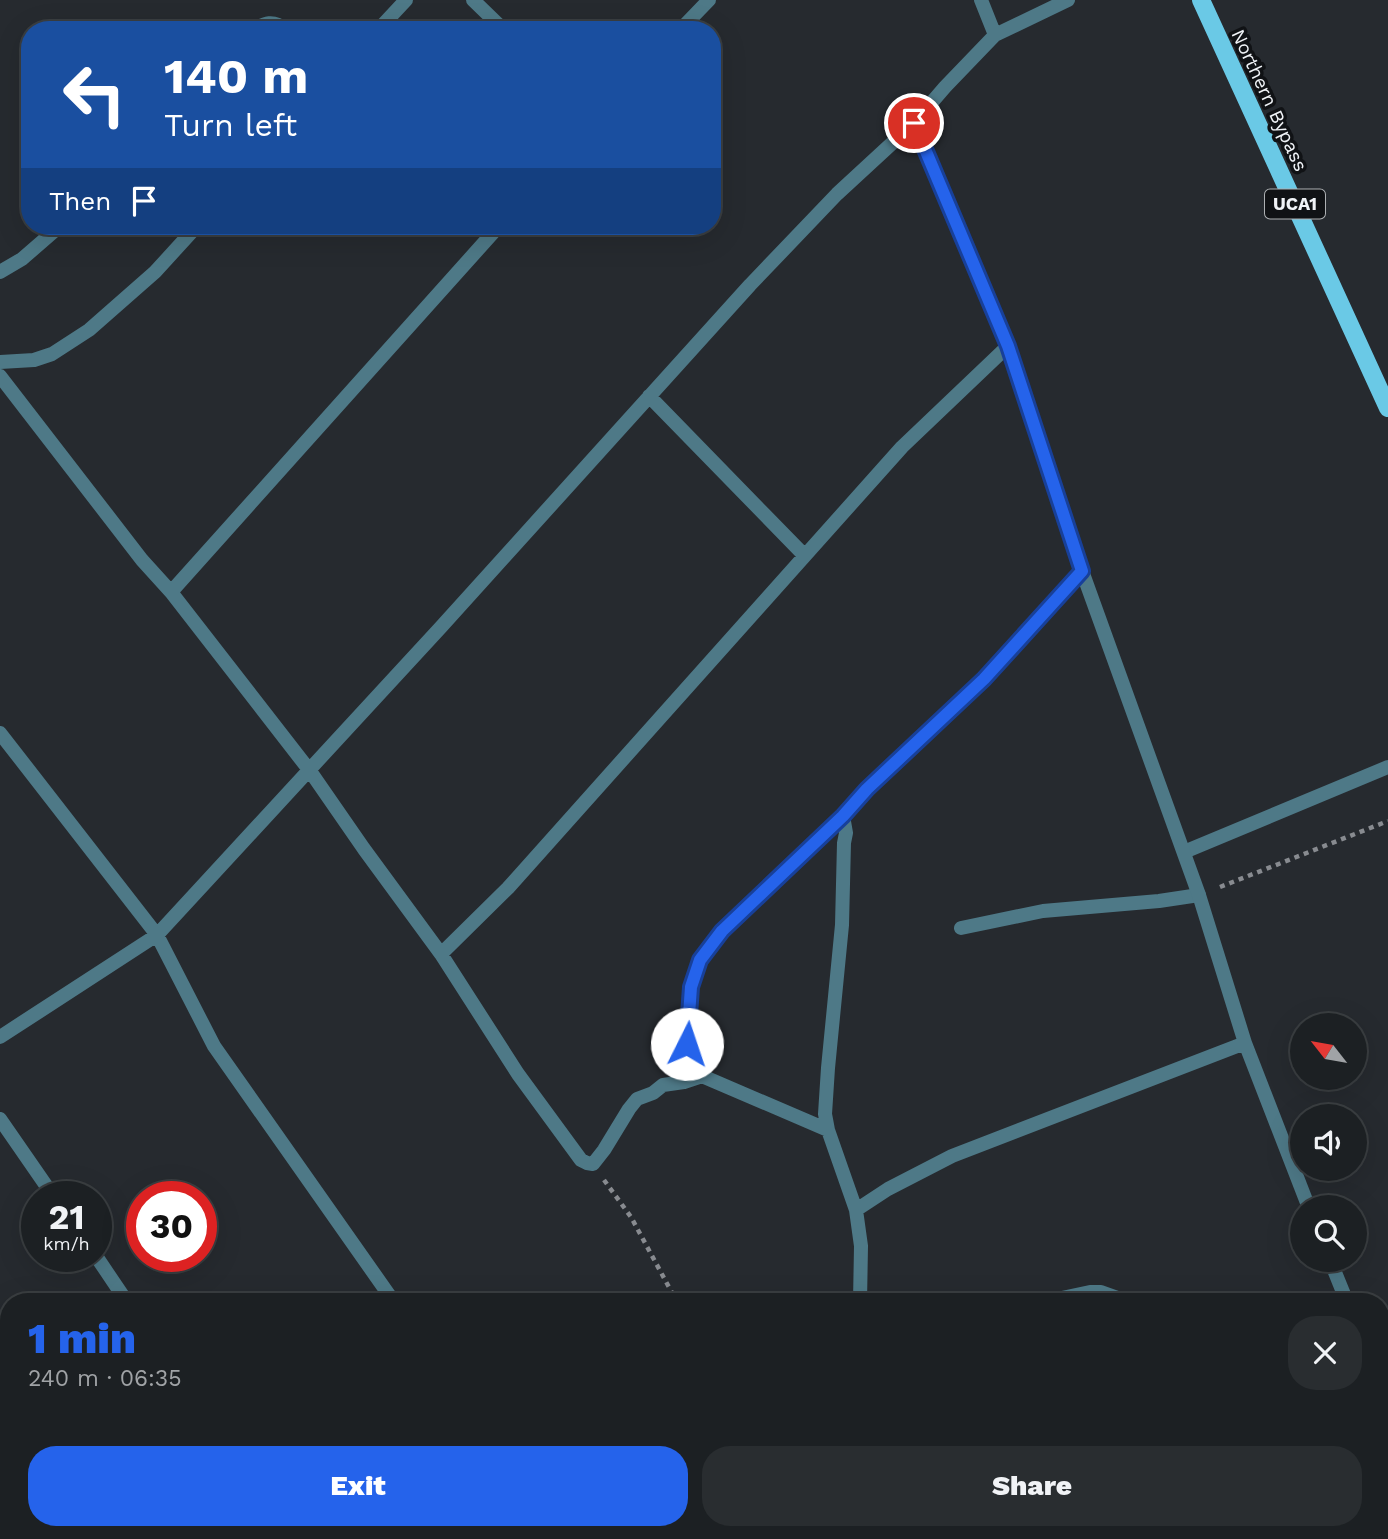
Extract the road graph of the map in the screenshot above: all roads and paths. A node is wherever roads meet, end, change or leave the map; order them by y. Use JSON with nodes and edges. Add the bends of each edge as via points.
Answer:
{"nodes":[{"id":1,"x":406,"y":0,"type":"edge"},
{"id":2,"x":473,"y":0,"type":"edge"},
{"id":3,"x":709,"y":0,"type":"edge"},
{"id":4,"x":981,"y":0,"type":"edge"},
{"id":5,"x":1068,"y":0,"type":"edge"},
{"id":6,"x":1201,"y":0,"type":"edge"},
{"id":7,"x":386,"y":21,"type":"edge"},
{"id":8,"x":495,"y":21,"type":"edge"},
{"id":9,"x":689,"y":21,"type":"edge"},
{"id":10,"x":995,"y":35,"type":"junction"},
{"id":11,"x":914,"y":123,"type":"junction"},
{"id":12,"x":50,"y":235,"type":"edge"},
{"id":13,"x":189,"y":235,"type":"edge"},
{"id":14,"x":491,"y":235,"type":"edge"},
{"id":15,"x":0,"y":272,"type":"edge"},
{"id":16,"x":1008,"y":346,"type":"junction"},
{"id":17,"x":0,"y":362,"type":"edge"},
{"id":18,"x":0,"y":376,"type":"edge"},
{"id":19,"x":649,"y":396,"type":"junction"},
{"id":20,"x":1388,"y":408,"type":"edge"},
{"id":21,"x":804,"y":555,"type":"junction"},
{"id":22,"x":1082,"y":571,"type":"junction"},
{"id":23,"x":171,"y":592,"type":"junction"},
{"id":24,"x":0,"y":733,"type":"edge"},
{"id":25,"x":1388,"y":767,"type":"edge"},
{"id":26,"x":310,"y":771,"type":"junction"},
{"id":27,"x":843,"y":816,"type":"junction"},
{"id":28,"x":1388,"y":821,"type":"edge"},
{"id":29,"x":1184,"y":852,"type":"junction"},
{"id":30,"x":1199,"y":895,"type":"junction"},
{"id":31,"x":961,"y":928,"type":"dead end"},
{"id":32,"x":157,"y":935,"type":"junction"},
{"id":33,"x":441,"y":954,"type":"junction"},
{"id":34,"x":0,"y":1037,"type":"edge"},
{"id":35,"x":1245,"y":1043,"type":"junction"},
{"id":36,"x":702,"y":1076,"type":"junction"},
{"id":37,"x":0,"y":1119,"type":"edge"},
{"id":38,"x":828,"y":1130,"type":"junction"},
{"id":39,"x":593,"y":1164,"type":"junction"},
{"id":40,"x":43,"y":1181,"type":"edge"},
{"id":41,"x":1304,"y":1195,"type":"edge"},
{"id":42,"x":856,"y":1210,"type":"junction"},
{"id":43,"x":107,"y":1272,"type":"edge"},
{"id":44,"x":1335,"y":1272,"type":"edge"},
{"id":45,"x":122,"y":1293,"type":"edge"},
{"id":46,"x":388,"y":1293,"type":"edge"},
{"id":47,"x":672,"y":1293,"type":"edge"},
{"id":48,"x":860,"y":1293,"type":"edge"},
{"id":49,"x":1085,"y":1293,"type":"edge"},
{"id":50,"x":1104,"y":1293,"type":"edge"},
{"id":51,"x":1343,"y":1293,"type":"edge"}],
"edges":[{"from":1,"to":7,"type":"street"},
{"from":2,"to":8,"type":"street"},
{"from":3,"to":9,"type":"street"},
{"from":4,"to":10,"type":"street"},
{"from":5,"to":10,"type":"street"},
{"from":6,"to":20,"type":"main road","name":"Northern Bypass","number":"UCA1"},
{"from":10,"to":11,"type":"street"},
{"from":11,"to":16,"type":"street"},
{"from":11,"to":19,"type":"street","via":[[837,194]]},
{"from":12,"to":15,"type":"street"},
{"from":13,"to":17,"type":"street","via":[[155,272],[89,330],[52,354]]},
{"from":14,"to":23,"type":"street"},
{"from":16,"to":21,"type":"street","via":[[902,447]]},
{"from":16,"to":22,"type":"street"},
{"from":18,"to":23,"type":"street"},
{"from":19,"to":21,"type":"street"},
{"from":19,"to":26,"type":"street"},
{"from":21,"to":33,"type":"street","via":[[508,888]]},
{"from":22,"to":27,"type":"street","via":[[984,679]]},
{"from":22,"to":29,"type":"street"},
{"from":23,"to":26,"type":"street"},
{"from":24,"to":32,"type":"street"},
{"from":25,"to":29,"type":"street"},
{"from":26,"to":32,"type":"street"},
{"from":26,"to":33,"type":"street"},
{"from":27,"to":36,"type":"street","via":[[722,931],[700,960],[691,987],[687,1044]]},
{"from":27,"to":38,"type":"street","via":[[842,925],[825,1098]]},
{"from":28,"to":30,"type":"path"},
{"from":29,"to":30,"type":"street"},
{"from":30,"to":31,"type":"street","via":[[1043,911]]},
{"from":30,"to":35,"type":"street"},
{"from":32,"to":34,"type":"street"},
{"from":32,"to":46,"type":"street","via":[[214,1046]]},
{"from":33,"to":39,"type":"street","via":[[581,1160]]},
{"from":35,"to":41,"type":"street"},
{"from":35,"to":42,"type":"street","via":[[952,1156]]},
{"from":36,"to":38,"type":"street"},
{"from":36,"to":39,"type":"street","via":[[663,1086],[637,1100]]},
{"from":37,"to":40,"type":"street"},
{"from":38,"to":42,"type":"street"},
{"from":39,"to":47,"type":"path","via":[[631,1217]]},
{"from":42,"to":48,"type":"street","via":[[862,1246]]},
{"from":43,"to":45,"type":"street"},
{"from":44,"to":51,"type":"street"},
{"from":49,"to":50,"type":"street"}]}
